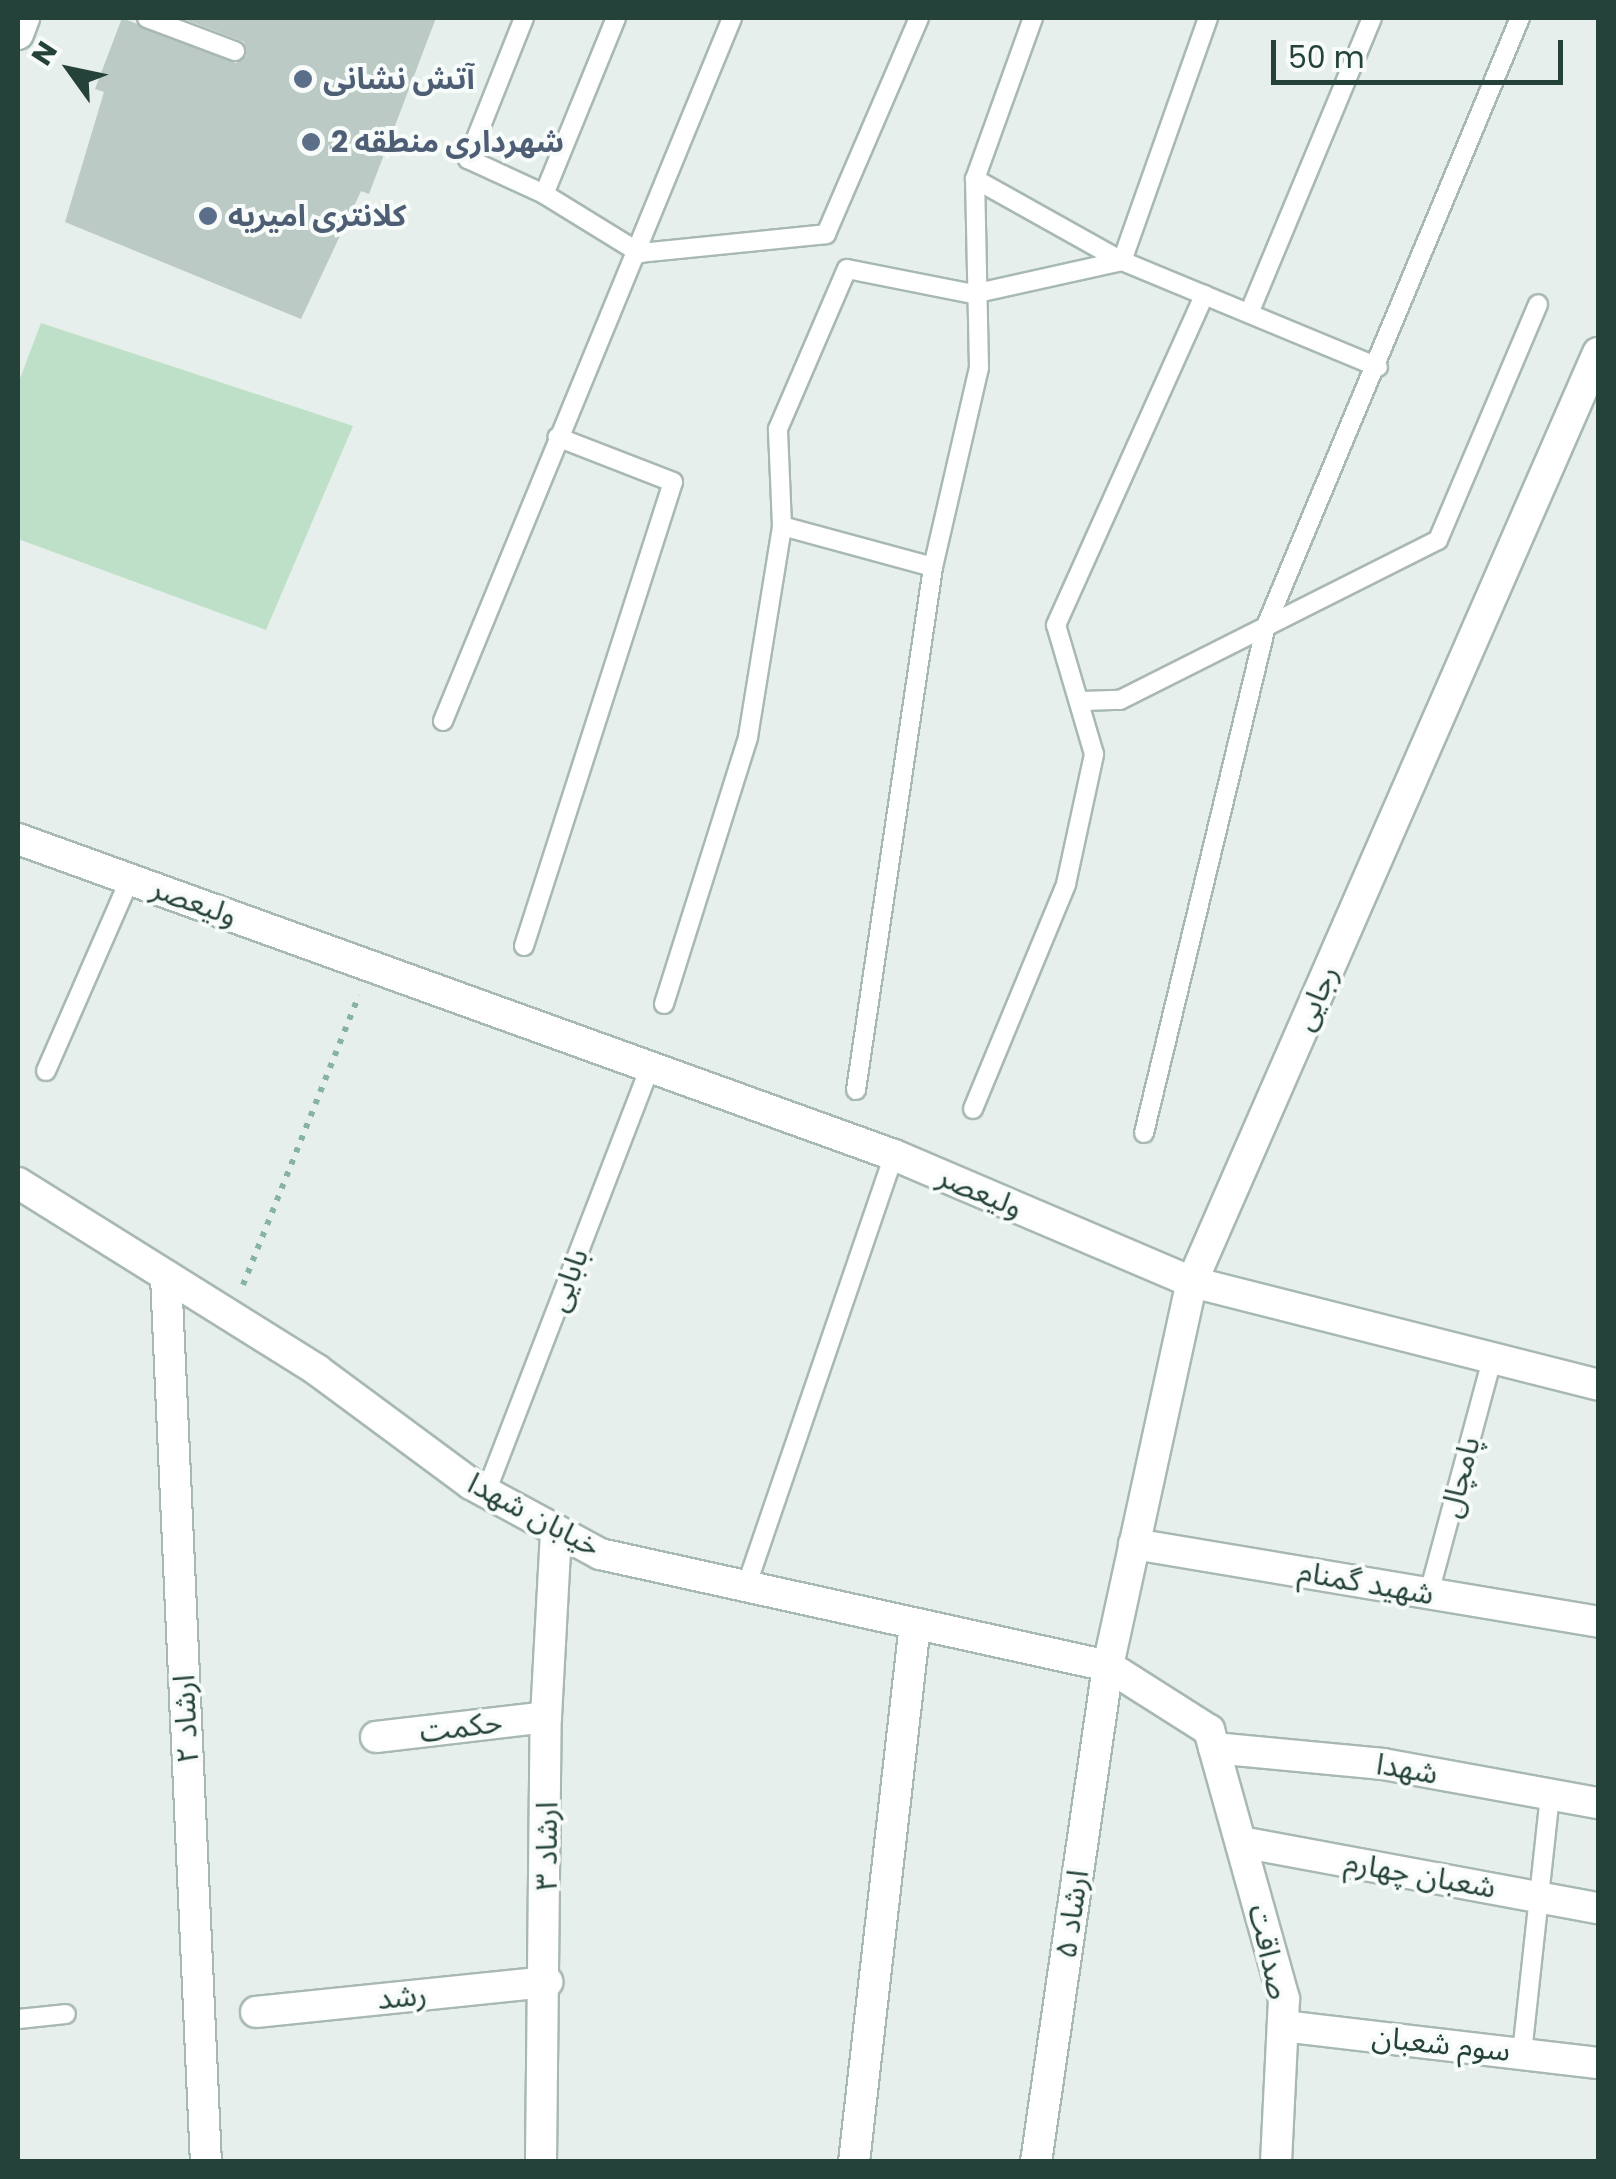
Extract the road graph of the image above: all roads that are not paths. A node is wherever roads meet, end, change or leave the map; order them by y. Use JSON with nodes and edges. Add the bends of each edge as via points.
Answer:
{"nodes":[{"id":1,"x":24,"y":18,"type":"edge"},
{"id":2,"x":147,"y":18,"type":"edge"},
{"id":3,"x":524,"y":18,"type":"edge"},
{"id":4,"x":616,"y":18,"type":"edge"},
{"id":5,"x":732,"y":18,"type":"edge"},
{"id":6,"x":919,"y":18,"type":"edge"},
{"id":7,"x":1033,"y":18,"type":"edge"},
{"id":8,"x":1208,"y":18,"type":"edge"},
{"id":9,"x":1372,"y":18,"type":"edge"},
{"id":10,"x":1520,"y":18,"type":"edge"},
{"id":11,"x":18,"y":34,"type":"edge"},
{"id":12,"x":235,"y":51,"type":"dead end"},
{"id":13,"x":974,"y":179,"type":"junction"},
{"id":14,"x":544,"y":194,"type":"junction"},
{"id":15,"x":640,"y":253,"type":"junction"},
{"id":16,"x":1122,"y":262,"type":"junction"},
{"id":17,"x":974,"y":294,"type":"junction"},
{"id":18,"x":1204,"y":295,"type":"junction"},
{"id":19,"x":1538,"y":304,"type":"dead end"},
{"id":20,"x":1250,"y":311,"type":"junction"},
{"id":21,"x":1598,"y":353,"type":"edge"},
{"id":22,"x":1378,"y":367,"type":"junction"},
{"id":23,"x":557,"y":437,"type":"junction"},
{"id":24,"x":782,"y":526,"type":"junction"},
{"id":25,"x":933,"y":566,"type":"junction"},
{"id":26,"x":1266,"y":626,"type":"junction"},
{"id":27,"x":1082,"y":700,"type":"junction"},
{"id":28,"x":444,"y":721,"type":"dead end"},
{"id":29,"x":18,"y":839,"type":"edge"},
{"id":30,"x":130,"y":879,"type":"junction"},
{"id":31,"x":524,"y":946,"type":"dead end"},
{"id":32,"x":664,"y":1004,"type":"dead end"},
{"id":33,"x":650,"y":1067,"type":"junction"},
{"id":34,"x":46,"y":1070,"type":"dead end"},
{"id":35,"x":856,"y":1090,"type":"dead end"},
{"id":36,"x":973,"y":1109,"type":"dead end"},
{"id":37,"x":1144,"y":1133,"type":"dead end"},
{"id":38,"x":894,"y":1155,"type":"junction"},
{"id":39,"x":18,"y":1183,"type":"edge"},
{"id":40,"x":166,"y":1276,"type":"junction"},
{"id":41,"x":1192,"y":1282,"type":"junction"},
{"id":42,"x":1492,"y":1360,"type":"junction"},
{"id":43,"x":1598,"y":1385,"type":"edge"},
{"id":44,"x":486,"y":1492,"type":"junction"},
{"id":45,"x":556,"y":1530,"type":"junction"},
{"id":46,"x":1134,"y":1544,"type":"junction"},
{"id":47,"x":746,"y":1586,"type":"junction"},
{"id":48,"x":1429,"y":1594,"type":"junction"},
{"id":49,"x":1598,"y":1622,"type":"edge"},
{"id":50,"x":915,"y":1624,"type":"junction"},
{"id":51,"x":1108,"y":1666,"type":"junction"},
{"id":52,"x":546,"y":1717,"type":"junction"},
{"id":53,"x":376,"y":1737,"type":"dead end"},
{"id":54,"x":1214,"y":1748,"type":"junction"},
{"id":55,"x":1550,"y":1796,"type":"junction"},
{"id":56,"x":1598,"y":1803,"type":"edge"},
{"id":57,"x":1241,"y":1842,"type":"junction"},
{"id":58,"x":1544,"y":1897,"type":"junction"},
{"id":59,"x":1598,"y":1908,"type":"edge"},
{"id":60,"x":547,"y":1982,"type":"junction"},
{"id":61,"x":256,"y":2012,"type":"dead end"},
{"id":62,"x":66,"y":2014,"type":"dead end"},
{"id":63,"x":18,"y":2019,"type":"edge"},
{"id":64,"x":1283,"y":2026,"type":"junction"},
{"id":65,"x":1522,"y":2053,"type":"junction"},
{"id":66,"x":1598,"y":2063,"type":"edge"},
{"id":67,"x":206,"y":2162,"type":"edge"},
{"id":68,"x":541,"y":2162,"type":"edge"},
{"id":69,"x":854,"y":2162,"type":"edge"},
{"id":70,"x":1036,"y":2162,"type":"edge"},
{"id":71,"x":1276,"y":2162,"type":"edge"}],
"edges":[{"from":1,"to":11,"type":"street"},
{"from":2,"to":12,"type":"lane"},
{"from":3,"to":14,"type":"lane","via":[[468,159]]},
{"from":4,"to":14,"type":"lane"},
{"from":5,"to":15,"type":"lane"},
{"from":6,"to":15,"type":"lane","via":[[826,234]]},
{"from":7,"to":13,"type":"lane"},
{"from":8,"to":16,"type":"lane"},
{"from":9,"to":20,"type":"lane"},
{"from":10,"to":22,"type":"lane"},
{"from":13,"to":16,"type":"lane"},
{"from":13,"to":17,"type":"lane"},
{"from":14,"to":15,"type":"lane"},
{"from":15,"to":23,"type":"lane"},
{"from":16,"to":17,"type":"lane"},
{"from":16,"to":18,"type":"lane"},
{"from":17,"to":24,"type":"lane","via":[[847,269],[778,429]]},
{"from":17,"to":25,"type":"lane","via":[[979,368]]},
{"from":18,"to":20,"type":"lane"},
{"from":18,"to":27,"type":"lane","via":[[1056,624]]},
{"from":19,"to":26,"type":"lane","via":[[1438,540]]},
{"from":20,"to":22,"type":"lane"},
{"from":21,"to":41,"type":"street","name":"رجایی"},
{"from":22,"to":26,"type":"lane"},
{"from":23,"to":28,"type":"lane"},
{"from":23,"to":31,"type":"lane","via":[[673,482]]},
{"from":24,"to":25,"type":"lane"},
{"from":24,"to":32,"type":"lane","via":[[748,737]]},
{"from":25,"to":35,"type":"lane"},
{"from":26,"to":27,"type":"lane","via":[[1120,700]]},
{"from":26,"to":37,"type":"lane"},
{"from":27,"to":36,"type":"lane","via":[[1094,754],[1066,884]]},
{"from":29,"to":30,"type":"street","name":"ولیعصر"},
{"from":30,"to":33,"type":"street","name":"ولیعصر"},
{"from":30,"to":34,"type":"lane"},
{"from":33,"to":38,"type":"street","name":"ولیعصر"},
{"from":33,"to":44,"type":"lane","name":"بابایی"},
{"from":38,"to":41,"type":"street","name":"ولیعصر"},
{"from":38,"to":47,"type":"lane"},
{"from":39,"to":40,"type":"street","name":"خیابان شهدا"},
{"from":40,"to":44,"type":"street","name":"خیابان شهدا"},
{"from":40,"to":67,"type":"street","name":"ارشاد ۲"},
{"from":41,"to":42,"type":"street","name":"ولیعصر"},
{"from":41,"to":46,"type":"street","name":"رجایی"},
{"from":42,"to":43,"type":"street","name":"ولیعصر"},
{"from":42,"to":48,"type":"lane","name":"پامچال"},
{"from":44,"to":45,"type":"street","name":"خیابان شهدا"},
{"from":45,"to":47,"type":"street","name":"خیابان شهدا","via":[[600,1554]]},
{"from":45,"to":52,"type":"street","name":"ارشاد ۳"},
{"from":46,"to":48,"type":"street","name":"شهید گمنام"},
{"from":46,"to":51,"type":"street","name":"رجایی"},
{"from":47,"to":50,"type":"street","name":"خیابان شهدا"},
{"from":48,"to":49,"type":"street","name":"شهید گمنام"},
{"from":50,"to":51,"type":"street","name":"خیابان شهدا"},
{"from":50,"to":69,"type":"street"},
{"from":51,"to":54,"type":"street","name":"خیابان شهدا","via":[[1209,1730]]},
{"from":51,"to":70,"type":"street","name":"ارشاد ۵"},
{"from":52,"to":53,"type":"street","name":"حکمت"},
{"from":52,"to":60,"type":"street","name":"ارشاد ۳"},
{"from":54,"to":55,"type":"street","name":"شهدا","via":[[1383,1764]]},
{"from":54,"to":57,"type":"street","name":"صداقت"},
{"from":55,"to":56,"type":"street","name":"شهدا"},
{"from":55,"to":58,"type":"lane"},
{"from":57,"to":58,"type":"street","name":"شعبان چهارم"},
{"from":57,"to":64,"type":"street","name":"صداقت","via":[[1284,1999]]},
{"from":58,"to":59,"type":"street","name":"شعبان چهارم"},
{"from":58,"to":65,"type":"lane"},
{"from":60,"to":61,"type":"street","name":"رشد"},
{"from":60,"to":68,"type":"street","name":"ارشاد ۳"},
{"from":62,"to":63,"type":"lane"},
{"from":64,"to":65,"type":"street","name":"سوم شعبان"},
{"from":64,"to":71,"type":"street","name":"صداقت"},
{"from":65,"to":66,"type":"street","name":"سوم شعبان"}]}
